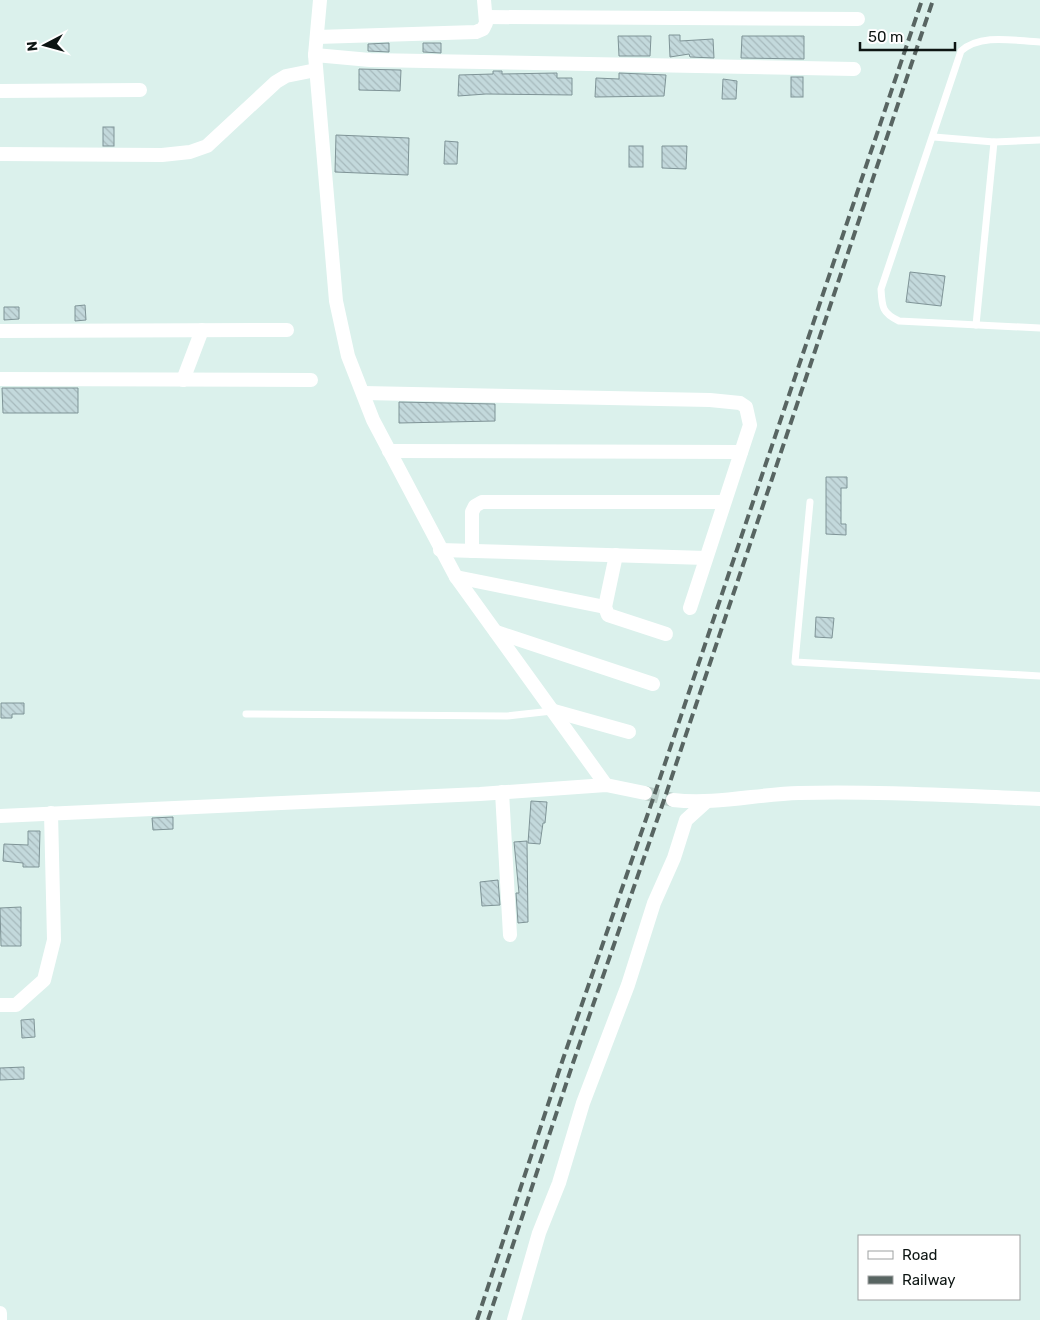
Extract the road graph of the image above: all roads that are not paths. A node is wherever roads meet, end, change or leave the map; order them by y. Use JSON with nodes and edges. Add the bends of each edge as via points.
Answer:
{"nodes":[{"id":1,"x":320,"y":0,"type":"edge"},
{"id":2,"x":484,"y":0,"type":"edge"},
{"id":3,"x":486,"y":17,"type":"junction"},
{"id":4,"x":858,"y":19,"type":"dead end"},
{"id":5,"x":317,"y":37,"type":"junction"},
{"id":6,"x":1040,"y":42,"type":"edge"},
{"id":7,"x":315,"y":55,"type":"junction"},
{"id":8,"x":854,"y":70,"type":"dead end"},
{"id":9,"x":312,"y":71,"type":"junction"},
{"id":10,"x":140,"y":90,"type":"dead end"},
{"id":11,"x":0,"y":91,"type":"edge"},
{"id":12,"x":934,"y":138,"type":"junction"},
{"id":13,"x":1040,"y":140,"type":"edge"},
{"id":14,"x":994,"y":142,"type":"junction"},
{"id":15,"x":0,"y":154,"type":"edge"},
{"id":16,"x":976,"y":324,"type":"junction"},
{"id":17,"x":1040,"y":328,"type":"edge"},
{"id":18,"x":202,"y":330,"type":"junction"},
{"id":19,"x":288,"y":330,"type":"dead end"},
{"id":20,"x":0,"y":331,"type":"edge"},
{"id":21,"x":0,"y":379,"type":"edge"},
{"id":22,"x":182,"y":380,"type":"junction"},
{"id":23,"x":311,"y":380,"type":"dead end"},
{"id":24,"x":363,"y":394,"type":"junction"},
{"id":25,"x":389,"y":451,"type":"junction"},
{"id":26,"x":741,"y":452,"type":"junction"},
{"id":27,"x":724,"y":502,"type":"junction"},
{"id":28,"x":810,"y":502,"type":"dead end"},
{"id":29,"x":440,"y":550,"type":"junction"},
{"id":30,"x":472,"y":550,"type":"junction"},
{"id":31,"x":616,"y":555,"type":"junction"},
{"id":32,"x":706,"y":558,"type":"junction"},
{"id":33,"x":456,"y":577,"type":"junction"},
{"id":34,"x":605,"y":607,"type":"junction"},
{"id":35,"x":690,"y":608,"type":"dead end"},
{"id":36,"x":496,"y":632,"type":"junction"},
{"id":37,"x":666,"y":634,"type":"dead end"},
{"id":38,"x":1040,"y":676,"type":"edge"},
{"id":39,"x":652,"y":684,"type":"dead end"},
{"id":40,"x":554,"y":711,"type":"junction"},
{"id":41,"x":246,"y":714,"type":"dead end"},
{"id":42,"x":629,"y":732,"type":"dead end"},
{"id":43,"x":606,"y":785,"type":"junction"},
{"id":44,"x":502,"y":792,"type":"junction"},
{"id":45,"x":645,"y":792,"type":"tunnel mouth"},
{"id":46,"x":1040,"y":799,"type":"edge"},
{"id":47,"x":674,"y":800,"type":"tunnel mouth"},
{"id":48,"x":707,"y":800,"type":"junction"},
{"id":49,"x":51,"y":814,"type":"junction"},
{"id":50,"x":0,"y":816,"type":"edge"},
{"id":51,"x":510,"y":935,"type":"dead end"},
{"id":52,"x":0,"y":1005,"type":"edge"},
{"id":53,"x":0,"y":1313,"type":"edge"},
{"id":54,"x":0,"y":1320,"type":"edge"},
{"id":55,"x":514,"y":1320,"type":"edge"}],
"edges":[{"from":1,"to":5,"type":"street"},
{"from":2,"to":3,"type":"street"},
{"from":3,"to":4,"type":"street"},
{"from":3,"to":5,"type":"street","via":[[483,29],[476,32]]},
{"from":5,"to":7,"type":"street"},
{"from":6,"to":12,"type":"lane","via":[[987,40],[969,43],[961,51]]},
{"from":7,"to":8,"type":"street","via":[[370,60]]},
{"from":7,"to":9,"type":"street"},
{"from":9,"to":15,"type":"street","via":[[286,76],[276,82],[207,146],[190,152],[162,155]]},
{"from":9,"to":24,"type":"street","via":[[336,301],[348,356]]},
{"from":10,"to":11,"type":"street"},
{"from":12,"to":14,"type":"lane"},
{"from":12,"to":16,"type":"lane","via":[[881,289],[882,304],[887,316],[899,321]]},
{"from":13,"to":14,"type":"lane"},
{"from":14,"to":16,"type":"lane"},
{"from":16,"to":17,"type":"lane"},
{"from":18,"to":19,"type":"street"},
{"from":18,"to":20,"type":"street"},
{"from":18,"to":22,"type":"street"},
{"from":21,"to":22,"type":"street"},
{"from":22,"to":23,"type":"street"},
{"from":24,"to":25,"type":"street"},
{"from":24,"to":26,"type":"street","via":[[740,403],[750,416]]},
{"from":25,"to":26,"type":"street"},
{"from":25,"to":29,"type":"street"},
{"from":26,"to":27,"type":"street"},
{"from":27,"to":30,"type":"street","via":[[482,502],[472,512]]},
{"from":27,"to":32,"type":"street"},
{"from":28,"to":38,"type":"lane","via":[[795,662]]},
{"from":29,"to":30,"type":"street"},
{"from":29,"to":33,"type":"street"},
{"from":30,"to":31,"type":"street"},
{"from":31,"to":32,"type":"street"},
{"from":31,"to":34,"type":"street"},
{"from":32,"to":35,"type":"street"},
{"from":33,"to":34,"type":"street"},
{"from":33,"to":36,"type":"street"},
{"from":34,"to":37,"type":"street","via":[[610,616]]},
{"from":36,"to":39,"type":"street"},
{"from":36,"to":40,"type":"street"},
{"from":40,"to":41,"type":"lane","via":[[507,716]]},
{"from":40,"to":42,"type":"street"},
{"from":40,"to":43,"type":"street"},
{"from":43,"to":44,"type":"street"},
{"from":43,"to":45,"type":"street"},
{"from":44,"to":49,"type":"street"},
{"from":44,"to":51,"type":"street"},
{"from":46,"to":48,"type":"street","via":[[844,792]]},
{"from":47,"to":48,"type":"street"},
{"from":48,"to":55,"type":"street","via":[[686,820],[654,903],[539,1233]]},
{"from":49,"to":50,"type":"street"},
{"from":49,"to":52,"type":"street","via":[[54,940],[44,980],[16,1005]]},
{"from":53,"to":54,"type":"street"}]}
